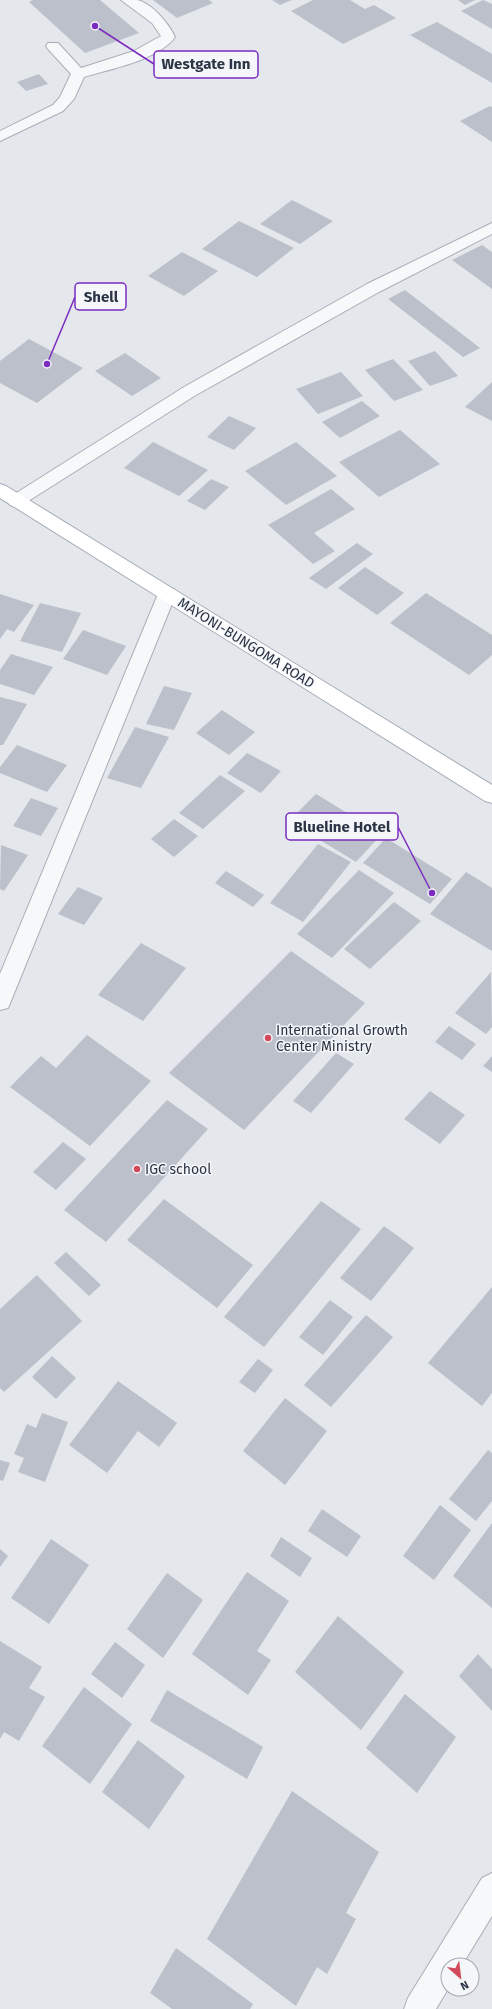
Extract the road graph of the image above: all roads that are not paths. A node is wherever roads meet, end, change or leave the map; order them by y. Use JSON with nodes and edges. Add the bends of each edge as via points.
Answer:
{"nodes":[{"id":1,"x":128,"y":0,"type":"edge"},
{"id":2,"x":53,"y":46,"type":"dead end"},
{"id":3,"x":78,"y":74,"type":"junction"},
{"id":4,"x":0,"y":137,"type":"edge"},
{"id":5,"x":492,"y":228,"type":"edge"},
{"id":6,"x":0,"y":490,"type":"edge"},
{"id":7,"x":16,"y":501,"type":"junction"},
{"id":8,"x":167,"y":594,"type":"junction"},
{"id":9,"x":492,"y":795,"type":"edge"},
{"id":10,"x":0,"y":1001,"type":"edge"},
{"id":11,"x":492,"y":1888,"type":"edge"},
{"id":12,"x":419,"y":2009,"type":"edge"}],
"edges":[{"from":1,"to":3,"type":"street","via":[[154,17],[165,28],[168,37],[146,51]]},
{"from":2,"to":3,"type":"street"},
{"from":3,"to":4,"type":"street","via":[[68,99],[58,108]]},
{"from":5,"to":7,"type":"street","via":[[373,288],[190,391]]},
{"from":6,"to":7,"type":"main road","name":"MAYONI-BUNGOMA ROAD"},
{"from":7,"to":8,"type":"main road","name":"MAYONI-BUNGOMA ROAD"},
{"from":8,"to":9,"type":"main road","name":"MAYONI-BUNGOMA ROAD"},
{"from":8,"to":10,"type":"street"},
{"from":11,"to":12,"type":"street"}]}
